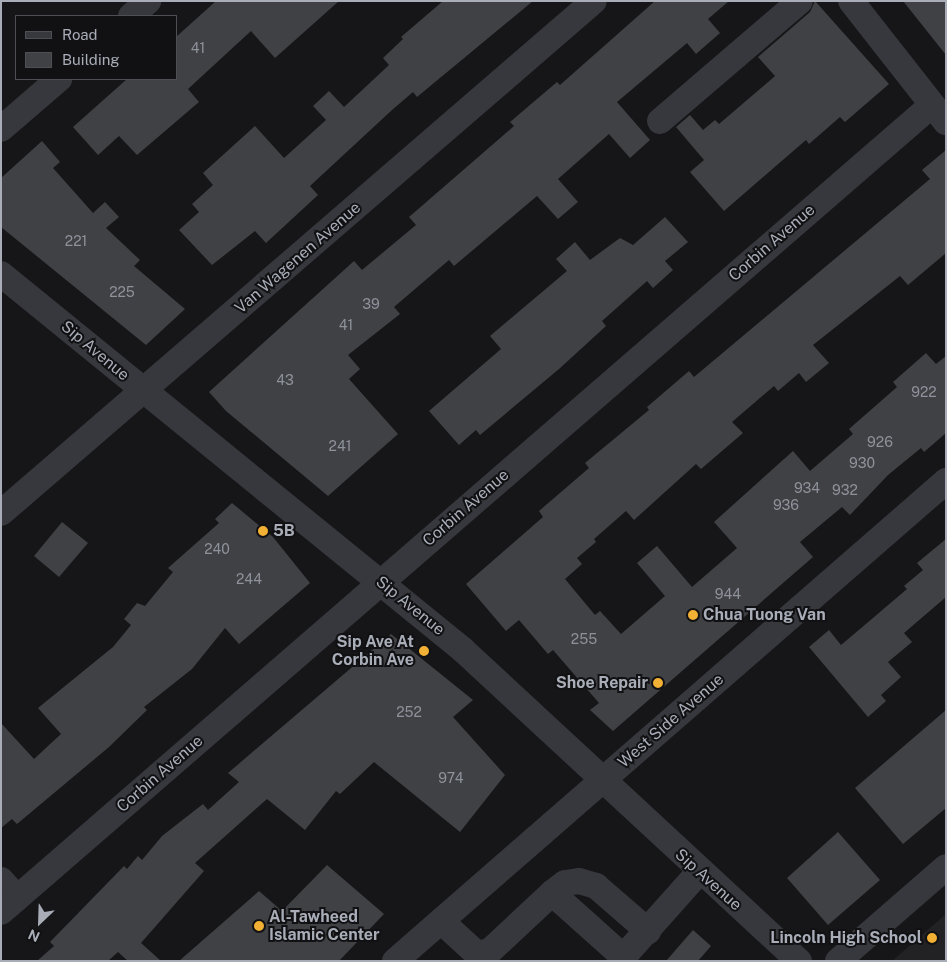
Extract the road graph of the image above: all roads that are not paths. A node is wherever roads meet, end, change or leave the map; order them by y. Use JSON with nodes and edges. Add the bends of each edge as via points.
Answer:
{"nodes":[{"id":1,"x":148,"y":1,"type":"edge"},
{"id":2,"x":594,"y":1,"type":"edge"},
{"id":3,"x":800,"y":1,"type":"edge"},
{"id":4,"x":851,"y":1,"type":"edge"},
{"id":5,"x":131,"y":15,"type":"edge"},
{"id":6,"x":58,"y":80,"type":"edge"},
{"id":7,"x":939,"y":113,"type":"edge"},
{"id":8,"x":660,"y":122,"type":"dead end"},
{"id":9,"x":1,"y":129,"type":"edge"},
{"id":10,"x":1,"y":274,"type":"edge"},
{"id":11,"x":144,"y":392,"type":"junction"},
{"id":12,"x":946,"y":481,"type":"edge"},
{"id":13,"x":1,"y":513,"type":"edge"},
{"id":14,"x":381,"y":582,"type":"junction"},
{"id":15,"x":602,"y":781,"type":"junction"},
{"id":16,"x":946,"y":868,"type":"edge"},
{"id":17,"x":699,"y":872,"type":"junction"},
{"id":18,"x":552,"y":893,"type":"junction"},
{"id":19,"x":6,"y":897,"type":"edge"},
{"id":20,"x":441,"y":921,"type":"junction"},
{"id":21,"x":648,"y":931,"type":"junction"},
{"id":22,"x":395,"y":961,"type":"edge"},
{"id":23,"x":799,"y":961,"type":"edge"},
{"id":24,"x":838,"y":961,"type":"edge"}],
"edges":[{"from":1,"to":5,"type":"street"},
{"from":2,"to":11,"type":"street","name":"Van Wagenen Avenue"},
{"from":3,"to":8,"type":"street"},
{"from":4,"to":7,"type":"street"},
{"from":6,"to":9,"type":"street"},
{"from":7,"to":14,"type":"street","name":"Corbin Avenue"},
{"from":10,"to":11,"type":"street","name":"Sip Avenue"},
{"from":11,"to":13,"type":"street","name":"Van Wagenen Avenue"},
{"from":11,"to":14,"type":"street","name":"Sip Avenue"},
{"from":12,"to":15,"type":"street","name":"West Side Avenue"},
{"from":14,"to":15,"type":"street","name":"Sip Avenue","via":[[494,676]]},
{"from":14,"to":19,"type":"street","name":"Corbin Avenue"},
{"from":15,"to":17,"type":"street","name":"Sip Avenue"},
{"from":15,"to":20,"type":"street","name":"West Side Avenue"},
{"from":16,"to":24,"type":"street"},
{"from":17,"to":21,"type":"street"},
{"from":17,"to":23,"type":"street","name":"Sip Avenue"},
{"from":18,"to":20,"type":"street","via":[[490,951],[477,954]]},
{"from":18,"to":21,"type":"street","via":[[565,883],[579,880],[596,886]]},
{"from":18,"to":21,"type":"street","via":[[618,952],[626,954]]},
{"from":20,"to":22,"type":"street","name":"West Side Avenue"}]}
